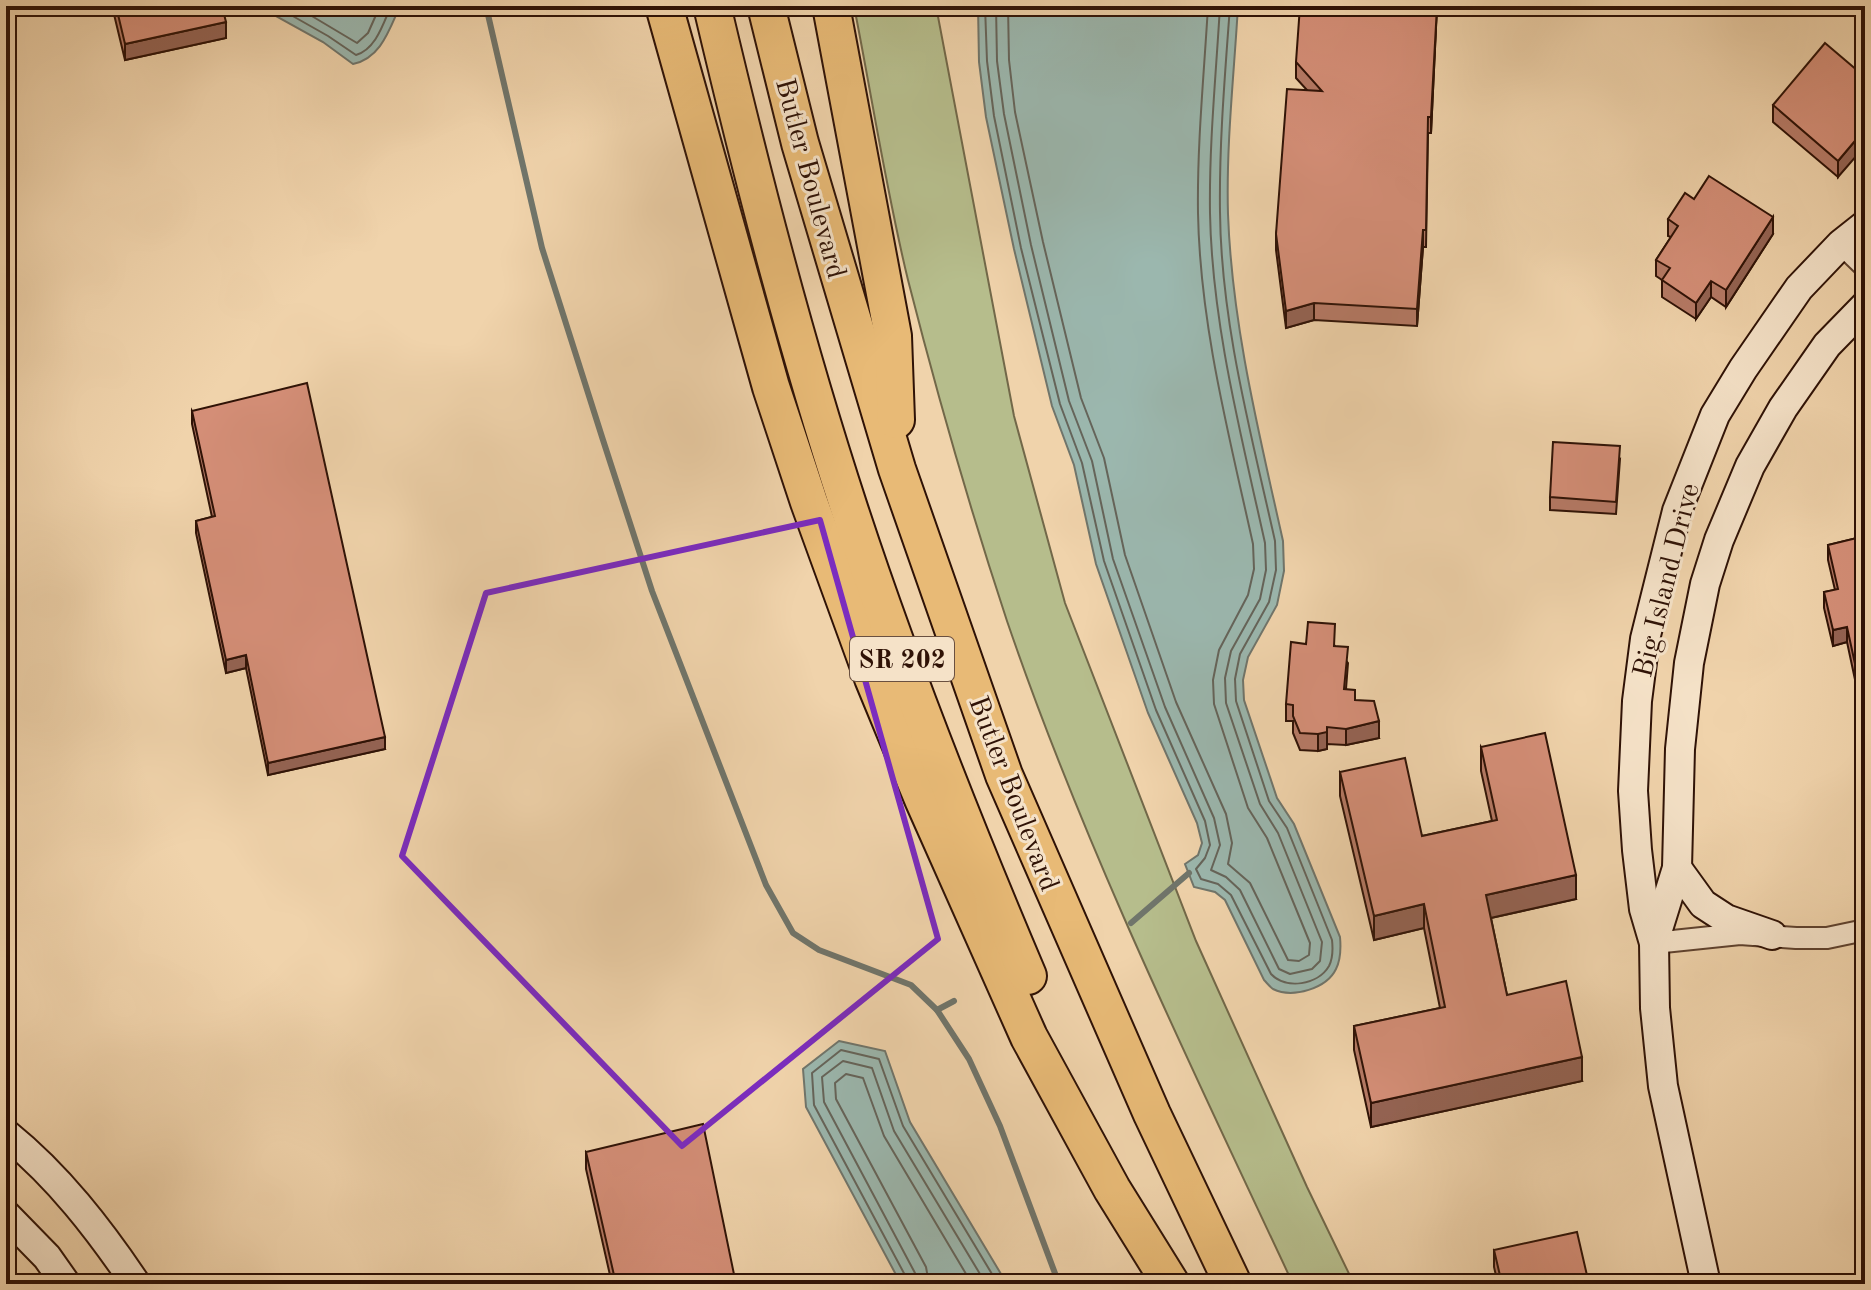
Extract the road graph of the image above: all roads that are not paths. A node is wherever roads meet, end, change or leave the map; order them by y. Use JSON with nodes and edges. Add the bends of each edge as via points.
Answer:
{"nodes":[{"id":1,"x":664,"y":6,"type":"edge"},
{"id":2,"x":712,"y":6,"type":"edge"},
{"id":3,"x":766,"y":6,"type":"edge"},
{"id":4,"x":831,"y":6,"type":"edge"},
{"id":5,"x":1865,"y":225,"type":"edge"},
{"id":6,"x":1841,"y":244,"type":"junction"},
{"id":7,"x":1865,"y":267,"type":"edge"},
{"id":8,"x":1865,"y":306,"type":"edge"},
{"id":9,"x":897,"y":469,"type":"junction"},
{"id":10,"x":1677,"y":868,"type":"junction"},
{"id":11,"x":1865,"y":930,"type":"edge"},
{"id":12,"x":1772,"y":935,"type":"junction"},
{"id":13,"x":1654,"y":943,"type":"junction"},
{"id":14,"x":6,"y":1134,"type":"edge"},
{"id":15,"x":6,"y":1215,"type":"edge"},
{"id":16,"x":66,"y":1284,"type":"edge"},
{"id":17,"x":136,"y":1284,"type":"edge"},
{"id":18,"x":1172,"y":1284,"type":"edge"},
{"id":19,"x":1233,"y":1284,"type":"edge"},
{"id":20,"x":1706,"y":1284,"type":"edge"}],
"edges":[{"from":1,"to":18,"type":"highway","via":[[771,387],[883,702],[1029,1037],[1112,1189]]},
{"from":2,"to":18,"type":"highway","name":"Butler Boulevard","number":"SR 202","via":[[802,354],[898,649],[1036,994]]},
{"from":3,"to":9,"type":"highway","name":"Butler Boulevard","number":"SR 202","via":[[800,143]]},
{"from":4,"to":9,"type":"highway","via":[[893,336]]},
{"from":5,"to":6,"type":"street","name":"Big Island Drive"},
{"from":6,"to":7,"type":"street"},
{"from":6,"to":13,"type":"street","name":"Big Island Drive","via":[[1799,288],[1743,369],[1715,415],[1677,511],[1645,639],[1637,701],[1637,850]]},
{"from":8,"to":10,"type":"street","name":"Big Island Drive","via":[[1827,345],[1783,408],[1750,466],[1719,540],[1689,663]]},
{"from":9,"to":19,"type":"highway","name":"Butler Boulevard","number":"SR 202","via":[[1021,817]]},
{"from":10,"to":12,"type":"street","via":[[1703,904],[1726,919]]},
{"from":10,"to":13,"type":"street","name":"Big Island Drive"},
{"from":11,"to":12,"type":"street","via":[[1827,938]]},
{"from":12,"to":13,"type":"street"},
{"from":13,"to":20,"type":"street","name":"Big Island Drive","via":[[1663,1086]]},
{"from":14,"to":17,"type":"street","via":[[101,1232]]},
{"from":15,"to":16,"type":"street"}]}
